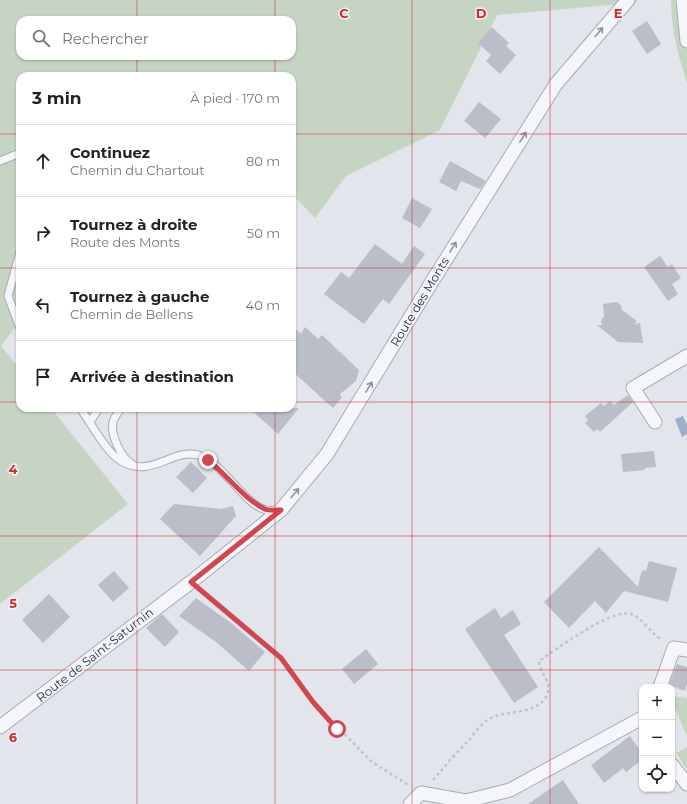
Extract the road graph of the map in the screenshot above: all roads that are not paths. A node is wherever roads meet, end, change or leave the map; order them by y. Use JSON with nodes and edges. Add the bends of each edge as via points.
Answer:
{"nodes":[{"id":1,"x":628,"y":0,"type":"edge"},
{"id":2,"x":683,"y":0,"type":"edge"},
{"id":3,"x":687,"y":42,"type":"edge"},
{"id":4,"x":16,"y":155,"type":"edge"},
{"id":5,"x":0,"y":161,"type":"edge"},
{"id":6,"x":16,"y":267,"type":"edge"},
{"id":7,"x":16,"y":317,"type":"edge"},
{"id":8,"x":687,"y":356,"type":"edge"},
{"id":9,"x":83,"y":412,"type":"edge"},
{"id":10,"x":96,"y":412,"type":"edge"},
{"id":11,"x":119,"y":412,"type":"edge"},
{"id":12,"x":90,"y":422,"type":"junction"},
{"id":13,"x":655,"y":422,"type":"dead end"},
{"id":14,"x":138,"y":466,"type":"junction"},
{"id":15,"x":281,"y":510,"type":"junction"},
{"id":16,"x":191,"y":582,"type":"joint"},
{"id":17,"x":681,"y":649,"type":"edge"},
{"id":18,"x":662,"y":684,"type":"edge"},
{"id":19,"x":639,"y":720,"type":"edge"},
{"id":20,"x":0,"y":727,"type":"edge"},
{"id":21,"x":675,"y":769,"type":"edge"},
{"id":22,"x":687,"y":784,"type":"edge"},
{"id":23,"x":410,"y":804,"type":"edge"}],
"edges":[{"from":15,"to":1,"type":"street","name":"Route des Monts","one_way":true,"via":[[327,454],[556,84]]},
{"from":2,"to":3,"type":"street"},
{"from":4,"to":5,"type":"lane"},
{"from":6,"to":7,"type":"lane","via":[[8,296]]},
{"from":8,"to":13,"type":"street","via":[[633,388]]},
{"from":9,"to":12,"type":"lane"},
{"from":10,"to":12,"type":"lane"},
{"from":11,"to":14,"type":"lane","via":[[113,422],[117,444],[129,462]]},
{"from":12,"to":14,"type":"lane","via":[[110,452],[121,461]]},
{"from":14,"to":15,"type":"lane","via":[[152,466],[186,454],[197,455],[208,460],[250,499],[266,510]]},
{"from":15,"to":16,"type":"street","name":"Route des Monts"},
{"from":16,"to":20,"type":"street","name":"Route de Saint-Saturnin"},
{"from":17,"to":18,"type":"street"},
{"from":19,"to":23,"type":"street","via":[[510,790],[466,801],[421,793]]},
{"from":21,"to":22,"type":"street"}]}
